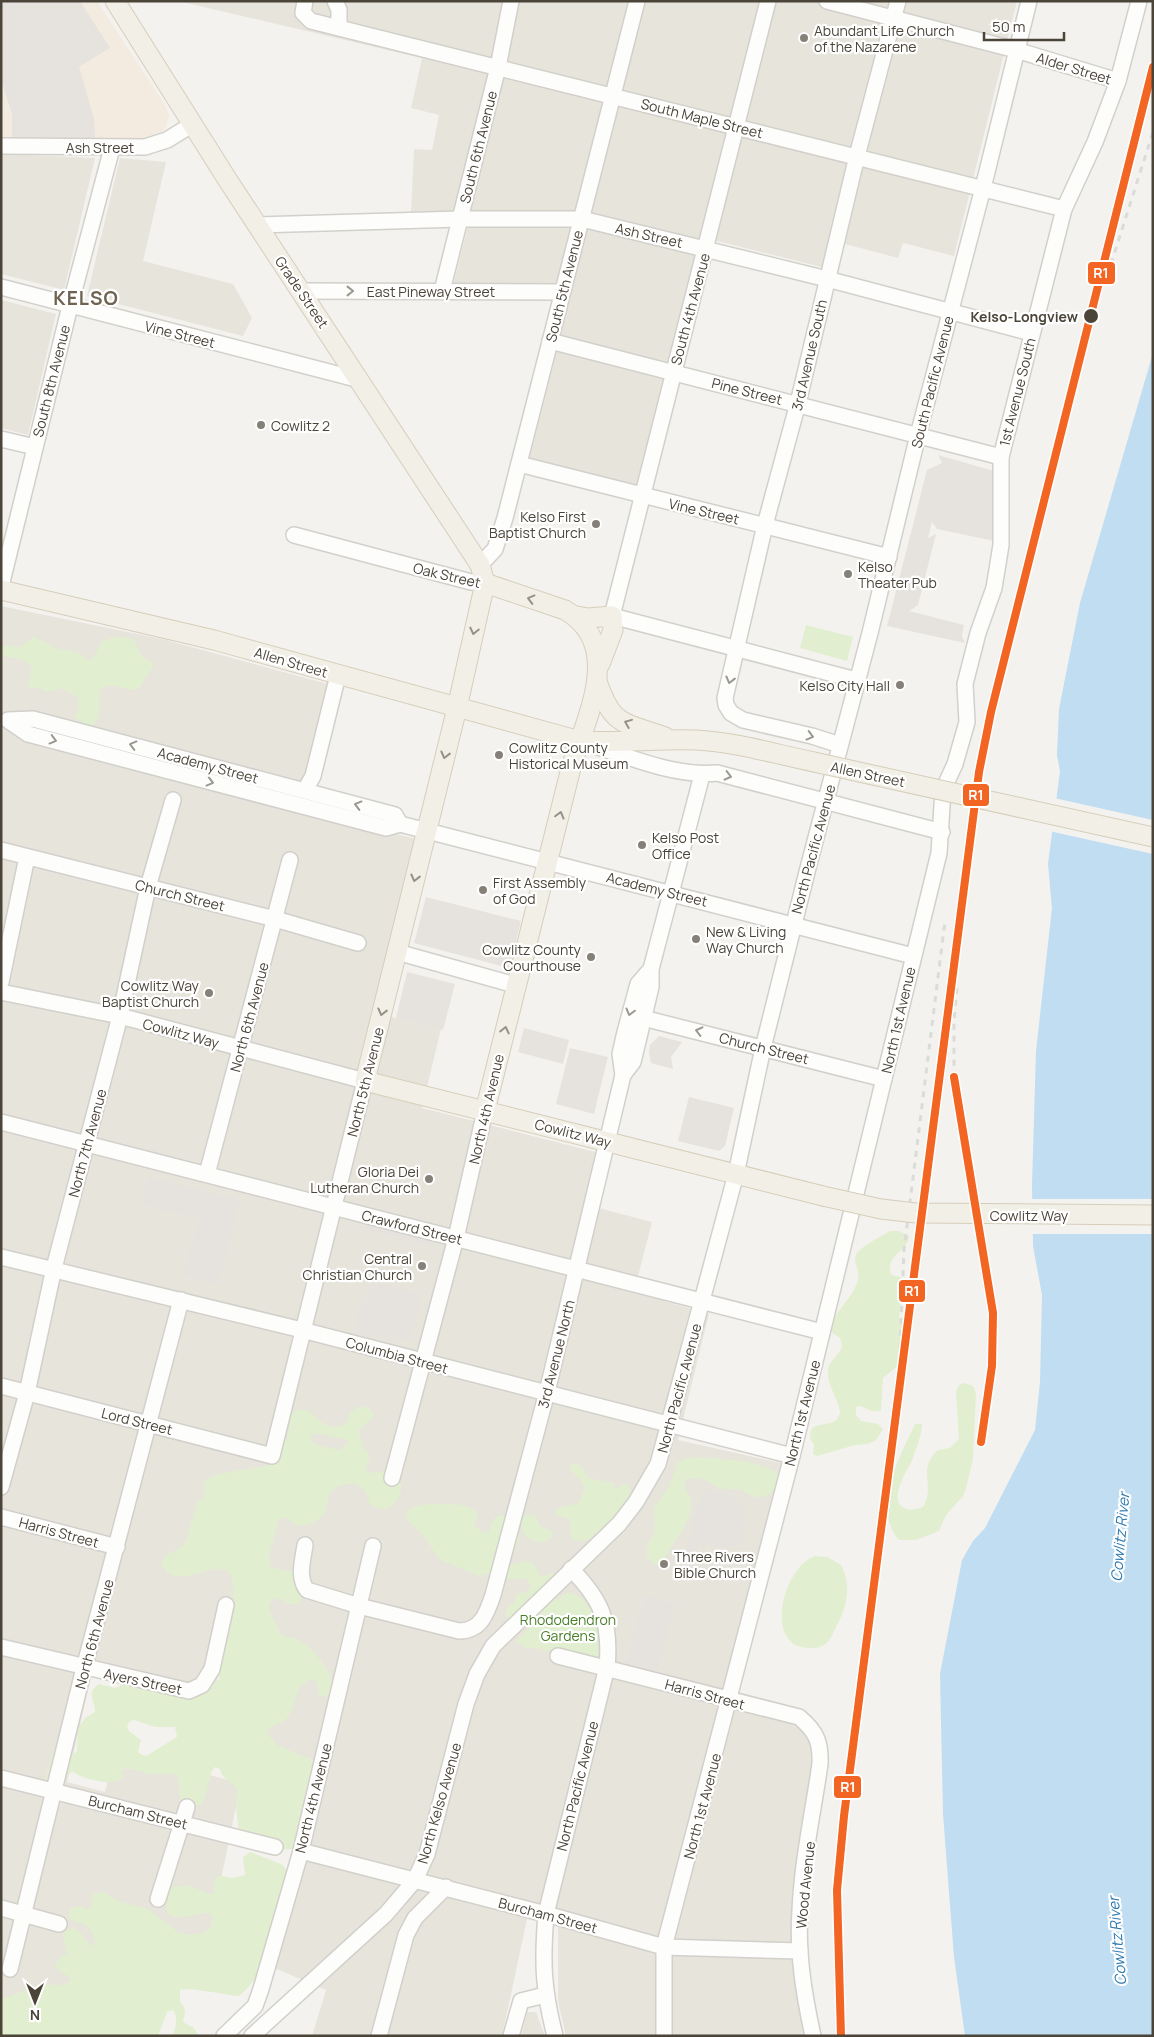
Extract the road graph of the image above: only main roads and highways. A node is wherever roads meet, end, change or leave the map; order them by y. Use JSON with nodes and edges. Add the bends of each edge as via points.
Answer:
{"nodes":[{"id":1,"x":116,"y":1,"type":"edge"},
{"id":2,"x":482,"y":574,"type":"junction"},
{"id":3,"x":1,"y":590,"type":"edge"},
{"id":4,"x":577,"y":616,"type":"junction"},
{"id":5,"x":598,"y":672,"type":"junction"},
{"id":6,"x":457,"y":708,"type":"junction"},
{"id":7,"x":673,"y":740,"type":"junction"},
{"id":8,"x":580,"y":741,"type":"junction"},
{"id":9,"x":1153,"y":837,"type":"edge"},
{"id":10,"x":365,"y":1081,"type":"joint"},
{"id":11,"x":485,"y":1111,"type":"junction"},
{"id":12,"x":1153,"y":1215,"type":"edge"}],
"edges":[{"from":1,"to":2,"type":"main road","name":"Grade Street"},
{"from":4,"to":2,"type":"main road","name":"Oak Street","one_way":true},
{"from":2,"to":6,"type":"main road","name":"South 5th Avenue","one_way":true},
{"from":3,"to":6,"type":"main road","name":"Allen Street","via":[[214,640]]},
{"from":4,"to":5,"type":"main road","via":[[590,634]]},
{"from":4,"to":5,"type":"main road","via":[[612,616],[612,630]]},
{"from":7,"to":5,"type":"main road","one_way":true,"via":[[614,716],[607,707]]},
{"from":5,"to":8,"type":"main road","via":[[588,722]]},
{"from":6,"to":8,"type":"main road","name":"Allen Street"},
{"from":6,"to":10,"type":"main road","name":"North 5th Avenue","one_way":true},
{"from":7,"to":8,"type":"main road","name":"Allen Street"},
{"from":7,"to":9,"type":"main road","name":"Allen Street","bridge":true,"via":[[722,743]]},
{"from":11,"to":8,"type":"main road","name":"North 4th Avenue","one_way":true,"via":[[570,768]]},
{"from":10,"to":11,"type":"main road","name":"Cowlitz Way"},
{"from":11,"to":12,"type":"main road","name":"Cowlitz Way","bridge":true,"via":[[881,1209],[973,1215]]}]}
